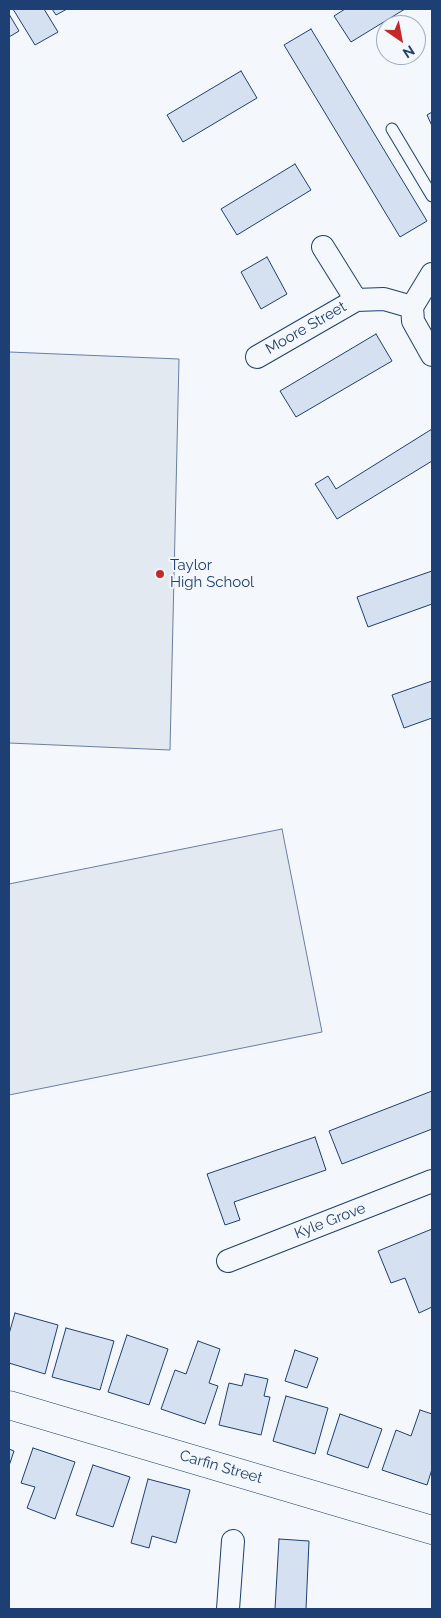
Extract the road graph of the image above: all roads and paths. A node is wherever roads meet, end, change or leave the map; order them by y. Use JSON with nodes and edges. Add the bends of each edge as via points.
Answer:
{"nodes":[{"id":1,"x":392,"y":129,"type":"dead end"},
{"id":2,"x":432,"y":196,"type":"edge"},
{"id":3,"x":323,"y":247,"type":"dead end"},
{"id":4,"x":432,"y":274,"type":"edge"},
{"id":5,"x":356,"y":300,"type":"junction"},
{"id":6,"x":412,"y":307,"type":"junction"},
{"id":7,"x":432,"y":355,"type":"edge"},
{"id":8,"x":257,"y":357,"type":"dead end"},
{"id":9,"x":432,"y":1181,"type":"edge"},
{"id":10,"x":228,"y":1261,"type":"dead end"},
{"id":11,"x":9,"y":1405,"type":"edge"},
{"id":12,"x":432,"y":1530,"type":"edge"},
{"id":13,"x":233,"y":1540,"type":"dead end"},
{"id":14,"x":228,"y":1609,"type":"edge"}],
"edges":[{"from":1,"to":2,"type":"lane"},
{"from":3,"to":5,"type":"street","name":"Moore Street"},
{"from":4,"to":6,"type":"street"},
{"from":5,"to":6,"type":"street","name":"Moore Street","via":[[384,299]]},
{"from":5,"to":8,"type":"street","name":"Moore Street"},
{"from":6,"to":7,"type":"street","via":[[412,321]]},
{"from":9,"to":10,"type":"street","name":"Kyle Grove"},
{"from":11,"to":12,"type":"main road","name":"Carfin Street"},
{"from":13,"to":14,"type":"street"}]}
